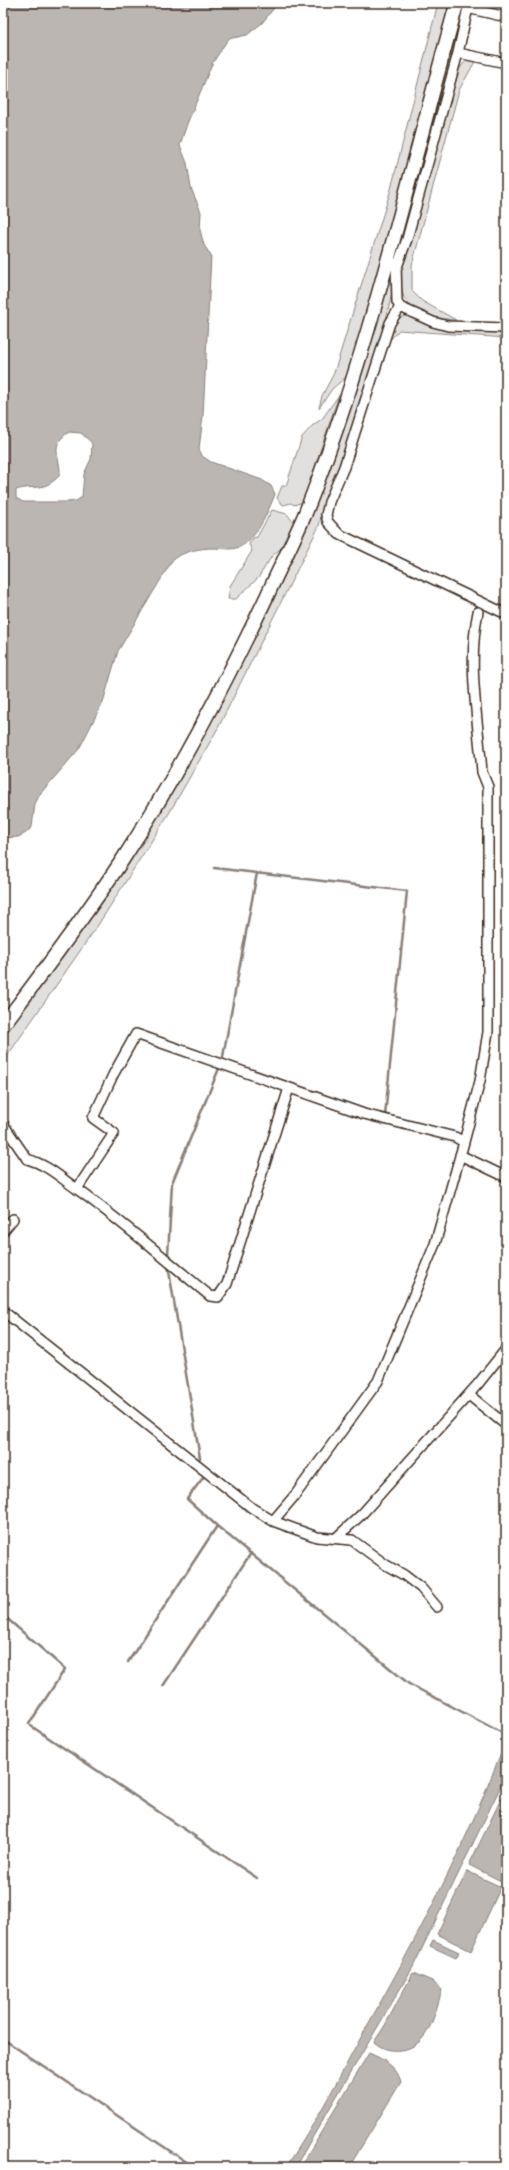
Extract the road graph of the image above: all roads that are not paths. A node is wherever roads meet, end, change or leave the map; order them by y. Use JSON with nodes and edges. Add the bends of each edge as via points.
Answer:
{"nodes":[{"id":1,"x":464,"y":5,"type":"edge"},
{"id":2,"x":506,"y":17,"type":"edge"},
{"id":3,"x":458,"y":53,"type":"junction"},
{"id":4,"x":506,"y":63,"type":"edge"},
{"id":5,"x":389,"y":251,"type":"junction"},
{"id":6,"x":397,"y":267,"type":"junction"},
{"id":7,"x":400,"y":307,"type":"junction"},
{"id":8,"x":506,"y":328,"type":"edge"},
{"id":9,"x":478,"y":612,"type":"dead end"},
{"id":10,"x":506,"y":614,"type":"edge"},
{"id":11,"x":3,"y":1025,"type":"edge"},
{"id":12,"x":289,"y":1088,"type":"junction"},
{"id":13,"x":3,"y":1124,"type":"edge"},
{"id":14,"x":464,"y":1142,"type":"junction"},
{"id":15,"x":460,"y":1155,"type":"junction"},
{"id":16,"x":506,"y":1176,"type":"edge"},
{"id":17,"x":77,"y":1189,"type":"junction"},
{"id":18,"x":13,"y":1219,"type":"dead end"},
{"id":19,"x":3,"y":1231,"type":"edge"},
{"id":20,"x":3,"y":1311,"type":"edge"},
{"id":21,"x":506,"y":1349,"type":"edge"},
{"id":22,"x":469,"y":1394,"type":"junction"},
{"id":23,"x":506,"y":1425,"type":"edge"},
{"id":24,"x":273,"y":1521,"type":"junction"},
{"id":25,"x":336,"y":1538,"type":"junction"},
{"id":26,"x":437,"y":1607,"type":"dead end"}],
"edges":[{"from":1,"to":2,"type":"street"},
{"from":1,"to":3,"type":"street"},
{"from":1,"to":5,"type":"street"},
{"from":3,"to":4,"type":"street"},
{"from":3,"to":6,"type":"street"},
{"from":5,"to":6,"type":"street"},
{"from":5,"to":11,"type":"street","via":[[365,337],[322,469],[304,516],[237,659],[156,806],[122,860],[69,937]]},
{"from":6,"to":7,"type":"street","via":[[397,296]]},
{"from":7,"to":8,"type":"street","via":[[448,326]]},
{"from":7,"to":10,"type":"street","via":[[390,323],[344,467],[329,502],[326,515],[328,522],[339,534]]},
{"from":9,"to":14,"type":"street","via":[[473,659],[482,772],[488,787],[488,1032],[480,1081]]},
{"from":12,"to":14,"type":"street","via":[[364,1114],[455,1137]]},
{"from":12,"to":17,"type":"street","via":[[136,1034],[93,1118],[114,1133]]},
{"from":12,"to":17,"type":"street","via":[[227,1284],[218,1297],[210,1296]]},
{"from":13,"to":17,"type":"street","via":[[27,1159],[37,1161]]},
{"from":14,"to":15,"type":"street"},
{"from":15,"to":16,"type":"street"},
{"from":15,"to":24,"type":"street","via":[[435,1244],[378,1381],[296,1494]]},
{"from":18,"to":19,"type":"street"},
{"from":20,"to":24,"type":"street","via":[[252,1508]]},
{"from":21,"to":22,"type":"street"},
{"from":22,"to":23,"type":"street"},
{"from":22,"to":25,"type":"street","via":[[362,1514]]},
{"from":24,"to":25,"type":"street","via":[[316,1537]]},
{"from":25,"to":26,"type":"street","via":[[352,1540],[404,1575],[421,1588]]}]}
